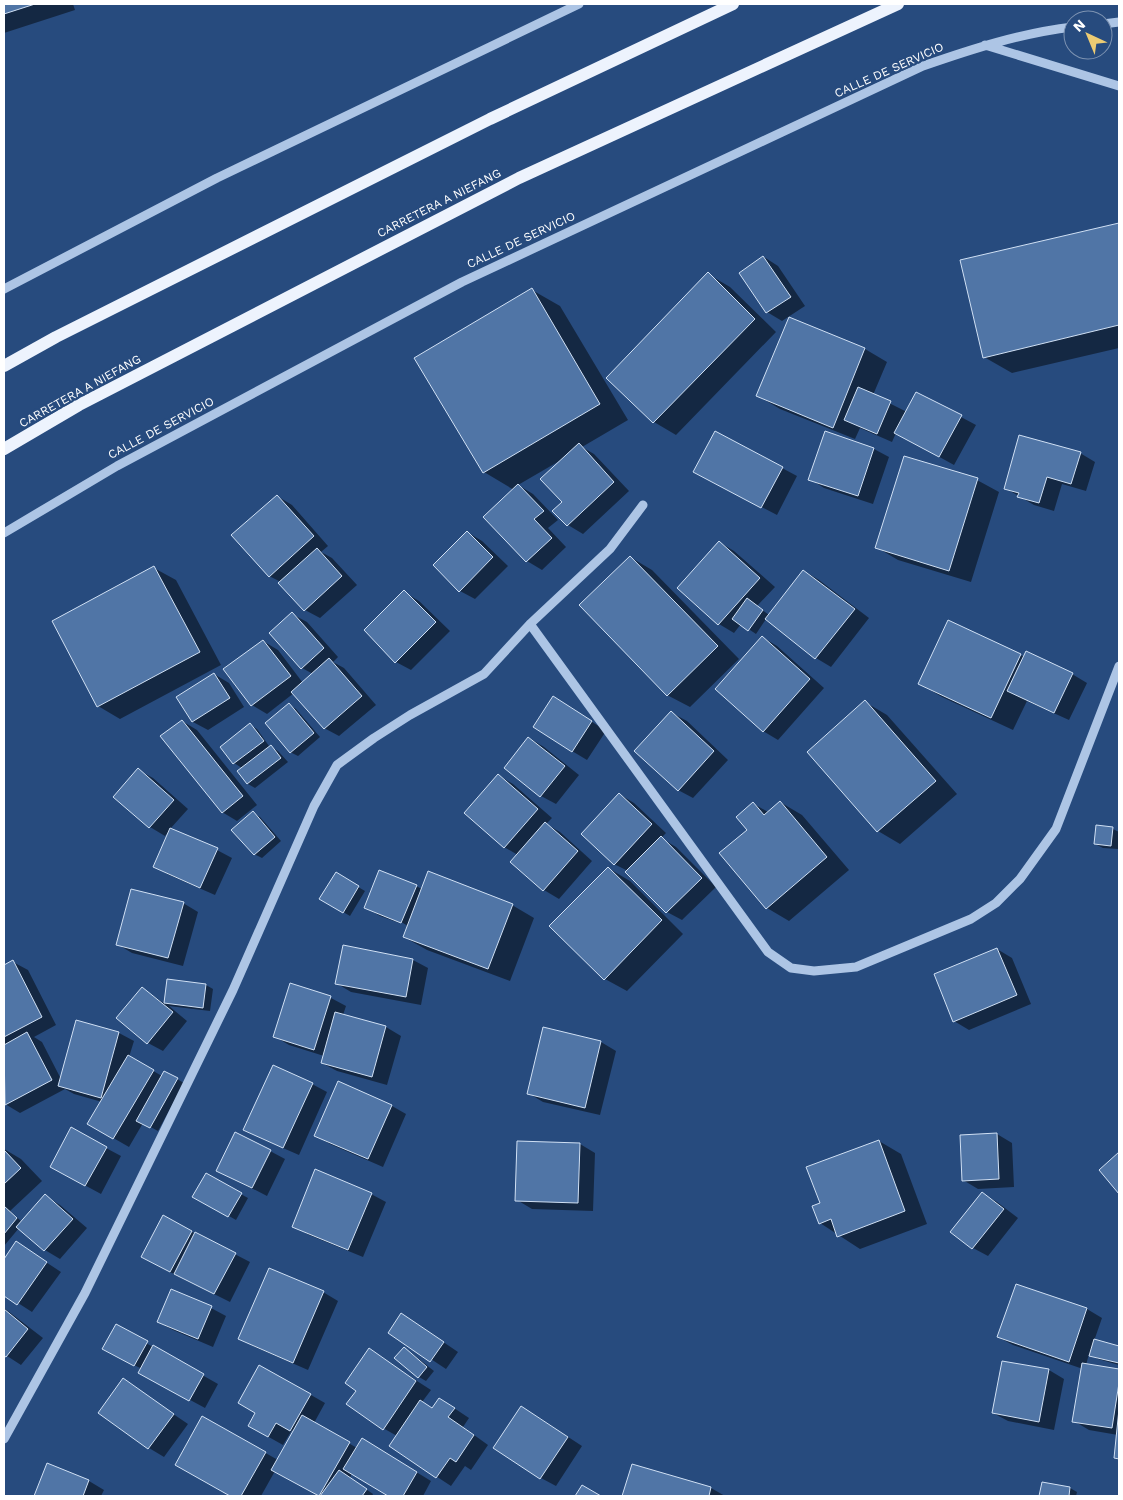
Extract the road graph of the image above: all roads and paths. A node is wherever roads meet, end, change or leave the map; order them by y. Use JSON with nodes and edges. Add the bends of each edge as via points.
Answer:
{"nodes":[{"id":1,"x":579,"y":4,"type":"edge"},
{"id":2,"x":732,"y":4,"type":"edge"},
{"id":3,"x":898,"y":4,"type":"edge"},
{"id":4,"x":1063,"y":28,"type":"edge"},
{"id":5,"x":984,"y":45,"type":"junction"},
{"id":6,"x":1119,"y":86,"type":"edge"},
{"id":7,"x":4,"y":289,"type":"edge"},
{"id":8,"x":4,"y":366,"type":"edge"},
{"id":9,"x":4,"y":448,"type":"edge"},
{"id":10,"x":643,"y":505,"type":"dead end"},
{"id":11,"x":4,"y":533,"type":"edge"},
{"id":12,"x":530,"y":624,"type":"junction"},
{"id":13,"x":1119,"y":666,"type":"edge"},
{"id":14,"x":4,"y":1439,"type":"edge"}],
"edges":[{"from":1,"to":7,"type":"street","via":[[217,178]]},
{"from":2,"to":8,"type":"main road","via":[[482,123],[65,332]]},
{"from":3,"to":9,"type":"main road","name":"CARRETERA A NIEFANG","via":[[519,178],[88,400]]},
{"from":4,"to":5,"type":"street","name":"CALLE DE SERVICIO"},
{"from":5,"to":6,"type":"street"},
{"from":5,"to":11,"type":"street","name":"CALLE DE SERVICIO","via":[[923,66],[462,282],[117,466]]},
{"from":10,"to":12,"type":"street","via":[[610,549]]},
{"from":12,"to":13,"type":"street","via":[[768,952],[791,968],[814,971],[856,967],[971,919],[996,902],[1020,879],[1056,829]]},
{"from":12,"to":14,"type":"street","via":[[484,674],[410,715],[337,765],[314,806],[233,990],[85,1293]]}]}
